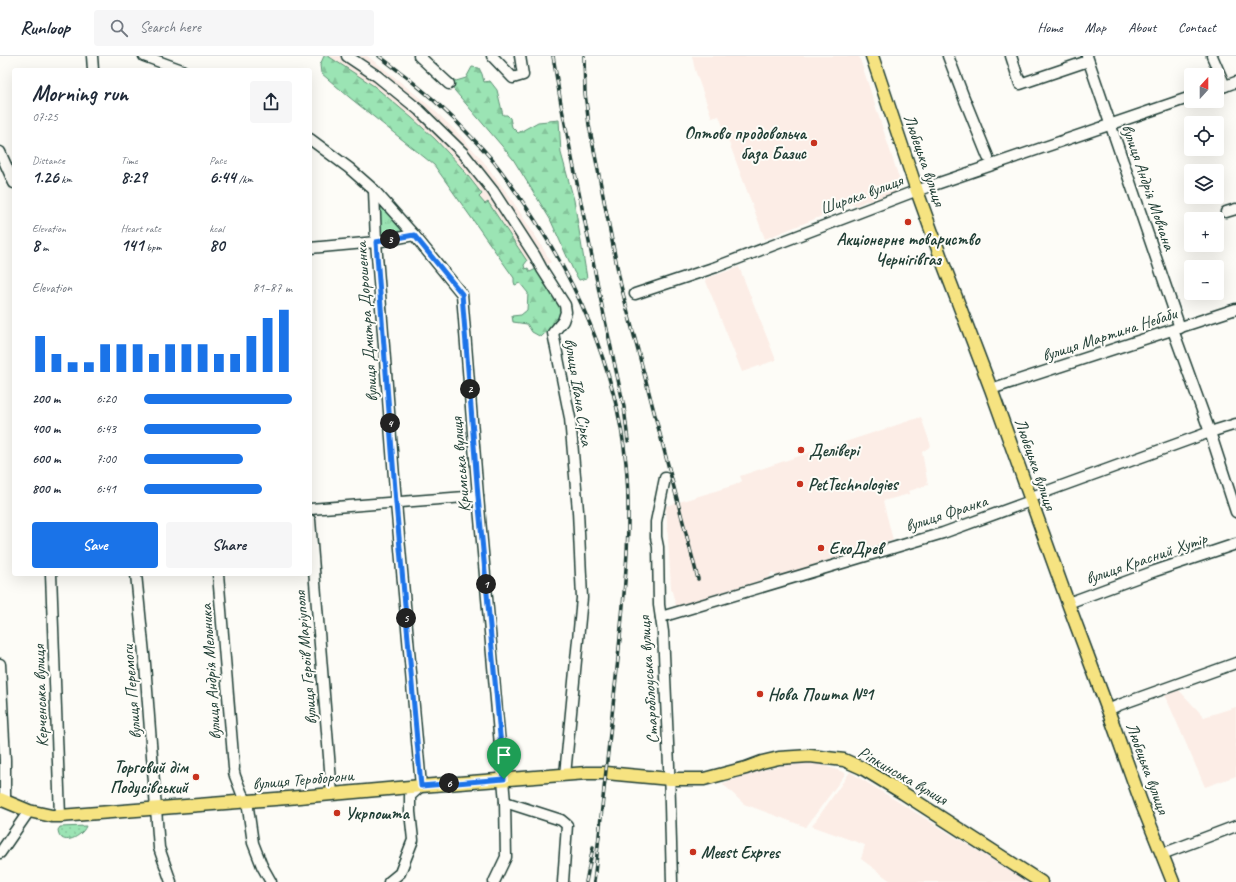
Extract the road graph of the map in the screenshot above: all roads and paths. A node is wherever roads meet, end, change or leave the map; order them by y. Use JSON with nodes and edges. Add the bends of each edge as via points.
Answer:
{"nodes":[{"id":1,"x":92,"y":56,"type":"edge"},
{"id":2,"x":144,"y":56,"type":"edge"},
{"id":3,"x":347,"y":56,"type":"edge"},
{"id":4,"x":419,"y":56,"type":"edge"},
{"id":5,"x":492,"y":56,"type":"edge"},
{"id":6,"x":520,"y":56,"type":"edge"},
{"id":7,"x":872,"y":56,"type":"edge"},
{"id":8,"x":948,"y":56,"type":"edge"},
{"id":9,"x":1011,"y":56,"type":"edge"},
{"id":10,"x":1212,"y":56,"type":"edge"},
{"id":11,"x":1087,"y":58,"type":"edge"},
{"id":12,"x":93,"y":68,"type":"edge"},
{"id":13,"x":175,"y":68,"type":"edge"},
{"id":14,"x":1215,"y":68,"type":"edge"},
{"id":15,"x":1236,"y":82,"type":"edge"},
{"id":16,"x":449,"y":84,"type":"dead end"},
{"id":17,"x":1224,"y":86,"type":"edge"},
{"id":18,"x":1184,"y":99,"type":"edge"},
{"id":19,"x":1111,"y":125,"type":"junction"},
{"id":20,"x":312,"y":140,"type":"edge"},
{"id":21,"x":0,"y":152,"type":"edge"},
{"id":22,"x":988,"y":157,"type":"dead end"},
{"id":23,"x":12,"y":179,"type":"edge"},
{"id":24,"x":374,"y":190,"type":"junction"},
{"id":25,"x":917,"y":191,"type":"junction"},
{"id":26,"x":414,"y":235,"type":"junction"},
{"id":27,"x":376,"y":242,"type":"junction"},
{"id":28,"x":312,"y":248,"type":"edge"},
{"id":29,"x":635,"y":294,"type":"dead end"},
{"id":30,"x":1236,"y":309,"type":"edge"},
{"id":31,"x":1177,"y":329,"type":"junction"},
{"id":32,"x":991,"y":388,"type":"junction"},
{"id":33,"x":1236,"y":424,"type":"edge"},
{"id":34,"x":1210,"y":432,"type":"junction"},
{"id":35,"x":665,"y":478,"type":"dead end"},
{"id":36,"x":478,"y":496,"type":"junction"},
{"id":37,"x":1031,"y":501,"type":"junction"},
{"id":38,"x":396,"y":503,"type":"junction"},
{"id":39,"x":312,"y":510,"type":"edge"},
{"id":40,"x":1236,"y":512,"type":"edge"},
{"id":41,"x":1236,"y":544,"type":"edge"},
{"id":42,"x":312,"y":545,"type":"edge"},
{"id":43,"x":51,"y":576,"type":"edge"},
{"id":44,"x":136,"y":576,"type":"edge"},
{"id":45,"x":218,"y":576,"type":"edge"},
{"id":46,"x":1068,"y":603,"type":"junction"},
{"id":47,"x":661,"y":617,"type":"junction"},
{"id":48,"x":1236,"y":662,"type":"edge"},
{"id":49,"x":0,"y":664,"type":"edge"},
{"id":50,"x":1108,"y":710,"type":"junction"},
{"id":51,"x":612,"y":774,"type":"joint"},
{"id":52,"x":566,"y":775,"type":"junction"},
{"id":53,"x":504,"y":779,"type":"junction"},
{"id":54,"x":670,"y":779,"type":"junction"},
{"id":55,"x":421,"y":786,"type":"junction"},
{"id":56,"x":332,"y":794,"type":"junction"},
{"id":57,"x":2,"y":800,"type":"edge"},
{"id":58,"x":247,"y":802,"type":"junction"},
{"id":59,"x":505,"y":802,"type":"junction"},
{"id":60,"x":156,"y":808,"type":"junction"},
{"id":61,"x":29,"y":811,"type":"junction"},
{"id":62,"x":60,"y":816,"type":"junction"},
{"id":63,"x":1236,"y":826,"type":"edge"},
{"id":64,"x":0,"y":853,"type":"edge"},
{"id":65,"x":1162,"y":854,"type":"junction"},
{"id":66,"x":171,"y":882,"type":"edge"},
{"id":67,"x":271,"y":882,"type":"edge"},
{"id":68,"x":389,"y":882,"type":"edge"},
{"id":69,"x":494,"y":882,"type":"edge"},
{"id":70,"x":563,"y":882,"type":"edge"},
{"id":71,"x":672,"y":882,"type":"edge"},
{"id":72,"x":1041,"y":882,"type":"edge"},
{"id":73,"x":1172,"y":882,"type":"edge"}],
"edges":[{"from":1,"to":12,"type":"street"},
{"from":2,"to":13,"type":"street"},
{"from":3,"to":52,"type":"street","name":"вулиця Івана Сірка","via":[[413,105],[463,153],[536,256],[565,305],[563,321],[553,333],[570,418],[582,598]]},
{"from":4,"to":16,"type":"street"},
{"from":5,"to":6,"type":"street","via":[[512,78],[523,75]]},
{"from":7,"to":25,"type":"main road","name":"Любецька вулиця"},
{"from":8,"to":22,"type":"street"},
{"from":9,"to":11,"type":"street","via":[[1020,84]]},
{"from":10,"to":14,"type":"street"},
{"from":11,"to":19,"type":"street","name":"вулиця Андрія Мовчана"},
{"from":15,"to":17,"type":"street"},
{"from":18,"to":19,"type":"street","name":"Широка вулиця"},
{"from":19,"to":25,"type":"street","name":"Широка вулиця"},
{"from":19,"to":31,"type":"street","name":"вулиця Андрія Мовчана"},
{"from":20,"to":24,"type":"street","name":"Кримська вулиця","via":[[350,168]]},
{"from":21,"to":23,"type":"street"},
{"from":24,"to":26,"type":"street","name":"Кримська вулиця"},
{"from":24,"to":27,"type":"street","name":"вулиця Дмитра Дорошенка"},
{"from":25,"to":29,"type":"street","name":"Широка вулиця","via":[[716,267]]},
{"from":25,"to":32,"type":"main road","name":"Любецька вулиця"},
{"from":26,"to":27,"type":"street"},
{"from":26,"to":36,"type":"street","name":"Кримська вулиця","via":[[462,294]]},
{"from":27,"to":28,"type":"street"},
{"from":27,"to":38,"type":"street","name":"вулиця Дмитра Дорошенка"},
{"from":30,"to":31,"type":"street","name":"вулиця Мартина Небаби"},
{"from":31,"to":32,"type":"street","name":"вулиця Мартина Небаби"},
{"from":31,"to":34,"type":"street","name":"вулиця Андрія Мовчана"},
{"from":32,"to":37,"type":"main road","name":"Любецька вулиця"},
{"from":33,"to":34,"type":"street","name":"вулиця Франка"},
{"from":34,"to":37,"type":"street","name":"вулиця Франка","via":[[1034,496]]},
{"from":34,"to":40,"type":"street","name":"вулиця Андрія Мовчана"},
{"from":35,"to":47,"type":"street","name":"Старобілоуська вулиця","via":[[656,522]]},
{"from":36,"to":38,"type":"street"},
{"from":36,"to":53,"type":"street","name":"Кримська вулиця"},
{"from":37,"to":46,"type":"main road","name":"Любецька вулиця"},
{"from":37,"to":47,"type":"street","name":"вулиця Франка","via":[[943,533]]},
{"from":38,"to":39,"type":"street"},
{"from":38,"to":55,"type":"street","name":"вулиця Дмитра Дорошенка"},
{"from":41,"to":46,"type":"street","name":"вулиця Красний Хутір"},
{"from":42,"to":56,"type":"street","name":"вулиця Героїв Маріуполя"},
{"from":43,"to":62,"type":"street","name":"Керченська вулиця"},
{"from":44,"to":60,"type":"street","name":"вулиця Перемоги"},
{"from":45,"to":58,"type":"street","name":"вулиця Андрія Мельника","via":[[234,770]]},
{"from":46,"to":50,"type":"main road","name":"Любецька вулиця"},
{"from":47,"to":54,"type":"street","name":"Старобілоуська вулиця"},
{"from":48,"to":50,"type":"street"},
{"from":49,"to":57,"type":"street","via":[[5,760]]},
{"from":50,"to":65,"type":"main road","name":"Любецька вулиця"},
{"from":51,"to":52,"type":"main road","name":"вулиця Тероборони"},
{"from":51,"to":54,"type":"main road","name":"Ріпкинська вулиця"},
{"from":52,"to":53,"type":"main road","name":"вулиця Тероборони"},
{"from":53,"to":55,"type":"main road","name":"вулиця Тероборони"},
{"from":53,"to":59,"type":"street","name":"Кримська вулиця"},
{"from":54,"to":71,"type":"street","name":"Старобілоуська вулиця"},
{"from":54,"to":72,"type":"main road","name":"Ріпкинська вулиця","via":[[704,779],[762,762],[795,756],[844,760],[909,796]]},
{"from":55,"to":56,"type":"main road","name":"вулиця Тероборони"},
{"from":55,"to":68,"type":"street","via":[[410,796],[413,840],[400,873]]},
{"from":56,"to":58,"type":"main road","name":"вулиця Тероборони"},
{"from":57,"to":61,"type":"main road","name":"вулиця Тероборони"},
{"from":58,"to":60,"type":"main road","name":"вулиця Тероборони"},
{"from":58,"to":67,"type":"street","name":"вулиця Андрія Мельника","via":[[253,843]]},
{"from":59,"to":69,"type":"street","name":"Кримська вулиця","via":[[506,857]]},
{"from":59,"to":70,"type":"street","via":[[561,820],[568,826]]},
{"from":60,"to":62,"type":"main road","name":"вулиця Тероборони"},
{"from":60,"to":66,"type":"street","name":"вулиця Перемоги","via":[[160,848]]},
{"from":61,"to":62,"type":"main road","name":"вулиця Тероборони"},
{"from":61,"to":64,"type":"street"},
{"from":63,"to":65,"type":"street"},
{"from":65,"to":73,"type":"main road","name":"Любецька вулиця"}]}
